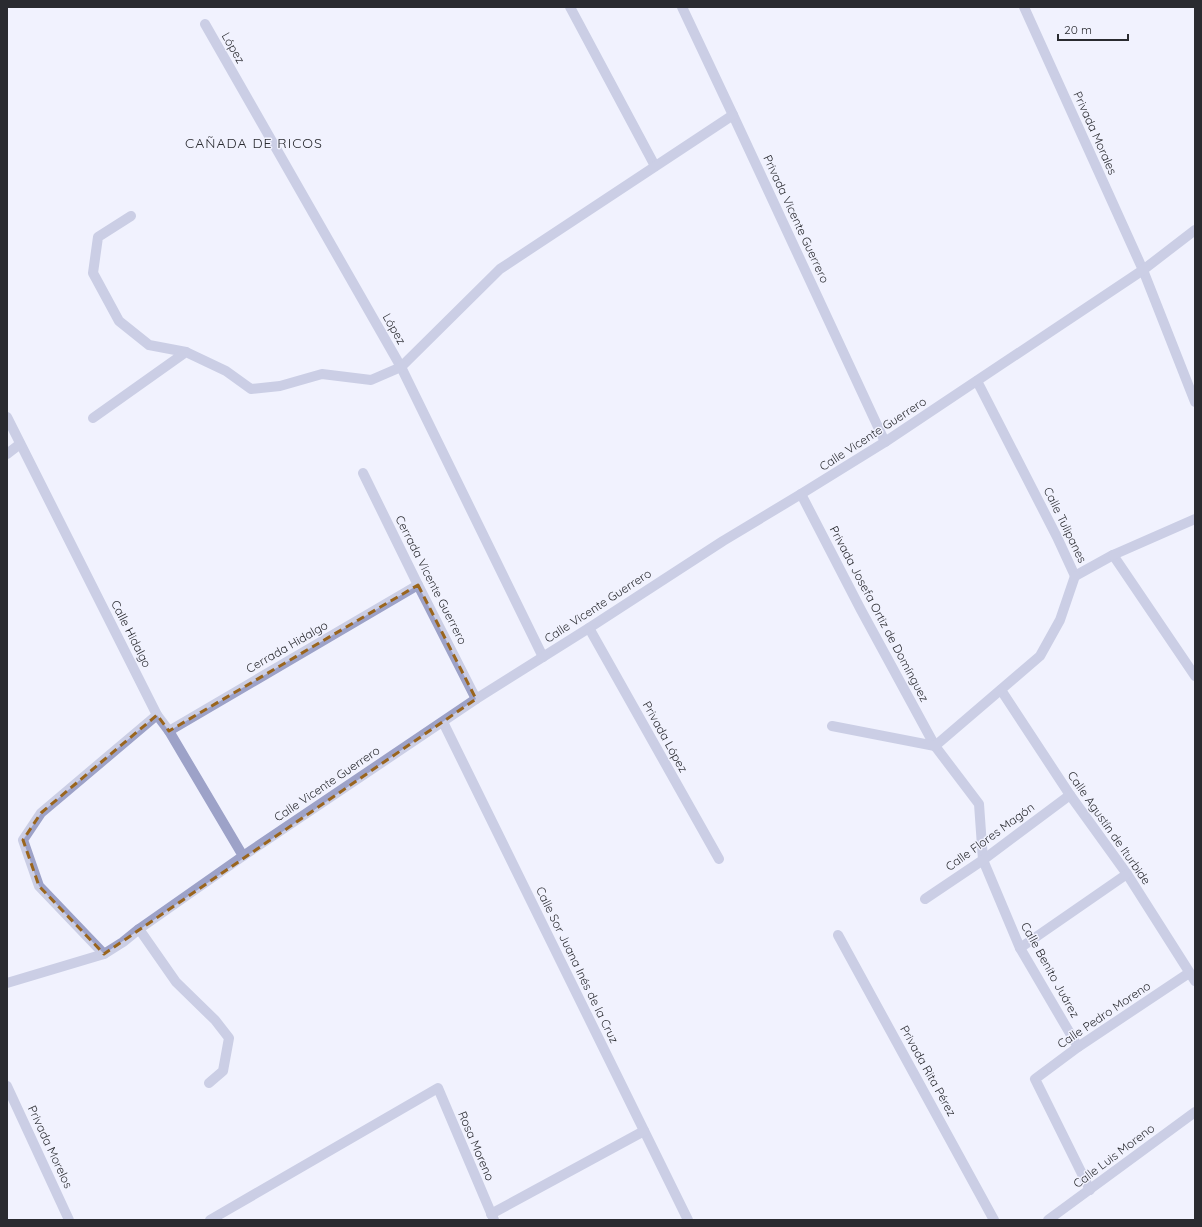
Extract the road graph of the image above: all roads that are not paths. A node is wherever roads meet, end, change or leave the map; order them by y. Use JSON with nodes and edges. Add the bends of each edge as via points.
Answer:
{"nodes":[{"id":1,"x":570,"y":7,"type":"edge"},
{"id":2,"x":682,"y":7,"type":"edge"},
{"id":3,"x":1024,"y":7,"type":"edge"},
{"id":4,"x":205,"y":24,"type":"dead end"},
{"id":5,"x":734,"y":115,"type":"junction"},
{"id":6,"x":655,"y":166,"type":"junction"},
{"id":7,"x":130,"y":216,"type":"dead end"},
{"id":8,"x":1195,"y":230,"type":"edge"},
{"id":9,"x":1143,"y":270,"type":"junction"},
{"id":10,"x":186,"y":352,"type":"junction"},
{"id":11,"x":401,"y":368,"type":"junction"},
{"id":12,"x":977,"y":382,"type":"junction"},
{"id":13,"x":1195,"y":402,"type":"edge"},
{"id":14,"x":7,"y":417,"type":"edge"},
{"id":15,"x":93,"y":418,"type":"dead end"},
{"id":16,"x":885,"y":442,"type":"junction"},
{"id":17,"x":20,"y":444,"type":"junction"},
{"id":18,"x":7,"y":454,"type":"edge"},
{"id":19,"x":363,"y":473,"type":"dead end"},
{"id":20,"x":801,"y":494,"type":"junction"},
{"id":21,"x":1195,"y":519,"type":"edge"},
{"id":22,"x":1113,"y":555,"type":"junction"},
{"id":23,"x":1075,"y":576,"type":"junction"},
{"id":24,"x":418,"y":585,"type":"junction"},
{"id":25,"x":589,"y":628,"type":"junction"},
{"id":26,"x":543,"y":657,"type":"junction"},
{"id":27,"x":1195,"y":676,"type":"edge"},
{"id":28,"x":1001,"y":690,"type":"junction"},
{"id":29,"x":476,"y":699,"type":"junction"},
{"id":30,"x":158,"y":715,"type":"junction"},
{"id":31,"x":443,"y":722,"type":"junction"},
{"id":32,"x":832,"y":726,"type":"dead end"},
{"id":33,"x":169,"y":731,"type":"junction"},
{"id":34,"x":935,"y":746,"type":"junction"},
{"id":35,"x":1070,"y":795,"type":"junction"},
{"id":36,"x":243,"y":856,"type":"junction"},
{"id":37,"x":719,"y":859,"type":"dead end"},
{"id":38,"x":983,"y":860,"type":"junction"},
{"id":39,"x":1127,"y":874,"type":"junction"},
{"id":40,"x":925,"y":899,"type":"dead end"},
{"id":41,"x":139,"y":929,"type":"junction"},
{"id":42,"x":838,"y":936,"type":"dead end"},
{"id":43,"x":1020,"y":948,"type":"junction"},
{"id":44,"x":104,"y":954,"type":"junction"},
{"id":45,"x":1192,"y":977,"type":"edge"},
{"id":46,"x":7,"y":983,"type":"edge"},
{"id":47,"x":1078,"y":1047,"type":"junction"},
{"id":48,"x":209,"y":1083,"type":"dead end"},
{"id":49,"x":7,"y":1086,"type":"edge"},
{"id":50,"x":1195,"y":1112,"type":"edge"},
{"id":51,"x":644,"y":1131,"type":"junction"},
{"id":52,"x":1090,"y":1190,"type":"junction"},
{"id":53,"x":493,"y":1217,"type":"edge"},
{"id":54,"x":69,"y":1220,"type":"edge"},
{"id":55,"x":210,"y":1220,"type":"edge"},
{"id":56,"x":688,"y":1220,"type":"edge"},
{"id":57,"x":994,"y":1220,"type":"edge"},
{"id":58,"x":1048,"y":1220,"type":"edge"}],
"edges":[{"from":1,"to":6,"type":"street"},
{"from":2,"to":5,"type":"street","name":"Privada Vicente Guerrero"},
{"from":3,"to":9,"type":"street","name":"Privada Morales"},
{"from":4,"to":11,"type":"street","name":"López"},
{"from":5,"to":6,"type":"street"},
{"from":5,"to":16,"type":"street","name":"Privada Vicente Guerrero"},
{"from":6,"to":11,"type":"street","via":[[500,269]]},
{"from":7,"to":10,"type":"street","via":[[98,237],[93,273],[119,321],[149,345]]},
{"from":8,"to":9,"type":"street","name":"Calle Vicente Guerrero"},
{"from":9,"to":12,"type":"street","name":"Calle Vicente Guerrero"},
{"from":9,"to":13,"type":"street","name":"Privada Morales"},
{"from":10,"to":11,"type":"street","via":[[226,371],[250,389],[280,386],[322,374],[371,380]]},
{"from":10,"to":15,"type":"street"},
{"from":11,"to":26,"type":"street","name":"López"},
{"from":12,"to":16,"type":"street","name":"Calle Vicente Guerrero"},
{"from":12,"to":23,"type":"street","name":"Calle Tulipanes","via":[[1058,537]]},
{"from":14,"to":17,"type":"street","name":"Calle Hidalgo"},
{"from":16,"to":20,"type":"street","name":"Calle Vicente Guerrero"},
{"from":17,"to":18,"type":"street"},
{"from":17,"to":30,"type":"street","name":"Calle Hidalgo"},
{"from":19,"to":24,"type":"street","name":"Cerrada Vicente Guerrero"},
{"from":20,"to":25,"type":"street","name":"Calle Vicente Guerrero"},
{"from":20,"to":34,"type":"street","name":"Privada Josefa Ortiz de Domínguez"},
{"from":21,"to":22,"type":"street","name":"Calle Tulipanes"},
{"from":22,"to":23,"type":"street","name":"Calle Tulipanes"},
{"from":22,"to":27,"type":"street"},
{"from":23,"to":28,"type":"street","via":[[1060,620],[1040,656]]},
{"from":24,"to":29,"type":"street","name":"Cerrada Vicente Guerrero"},
{"from":24,"to":33,"type":"street","name":"Cerrada Hidalgo"},
{"from":25,"to":26,"type":"street","name":"Calle Vicente Guerrero"},
{"from":25,"to":37,"type":"street","name":"Privada López"},
{"from":26,"to":29,"type":"street","name":"Calle Vicente Guerrero"},
{"from":28,"to":34,"type":"street"},
{"from":28,"to":35,"type":"street","name":"Calle Agustín de Iturbide"},
{"from":29,"to":31,"type":"street","name":"Calle Vicente Guerrero"},
{"from":30,"to":33,"type":"street","name":"Calle Hidalgo"},
{"from":30,"to":44,"type":"street","via":[[41,813],[24,840],[39,886]]},
{"from":31,"to":36,"type":"street","name":"Calle Vicente Guerrero"},
{"from":31,"to":51,"type":"street","name":"Calle Sor Juana Inés de la Cruz"},
{"from":32,"to":34,"type":"street"},
{"from":33,"to":36,"type":"street","name":"Calle Hidalgo"},
{"from":34,"to":38,"type":"street","name":"Privada Josefa Ortiz de Domínguez","via":[[979,804]]},
{"from":35,"to":38,"type":"street","name":"Calle Flores Magón"},
{"from":35,"to":39,"type":"street","name":"Calle Agustín de Iturbide"},
{"from":36,"to":41,"type":"street","name":"Calle Vicente Guerrero"},
{"from":38,"to":40,"type":"street","name":"Calle Flores Magón"},
{"from":38,"to":43,"type":"street","name":"Calle Benito Juárez"},
{"from":39,"to":43,"type":"street"},
{"from":39,"to":45,"type":"street","name":"Calle Agustín de Iturbide"},
{"from":41,"to":44,"type":"street","name":"Calle Vicente Guerrero"},
{"from":41,"to":48,"type":"street","via":[[176,982],[215,1020],[229,1038],[222,1071]]},
{"from":42,"to":57,"type":"street","name":"Privada Rita Pérez"},
{"from":43,"to":47,"type":"street","name":"Calle Benito Juárez"},
{"from":44,"to":46,"type":"street","name":"Calle Vicente Guerrero"},
{"from":45,"to":47,"type":"street","name":"Calle Pedro Moreno"},
{"from":47,"to":52,"type":"street","name":"Calle Pedro Moreno","via":[[1035,1079]]},
{"from":49,"to":54,"type":"street","name":"Privada Morelos"},
{"from":50,"to":52,"type":"street","name":"Calle Luis Moreno"},
{"from":51,"to":53,"type":"street"},
{"from":51,"to":56,"type":"street","name":"Calle Sor Juana Inés de la Cruz"},
{"from":52,"to":58,"type":"street","name":"Calle Luis Moreno"},
{"from":53,"to":55,"type":"street","name":"Rosa Moreno","via":[[438,1088]]}]}
